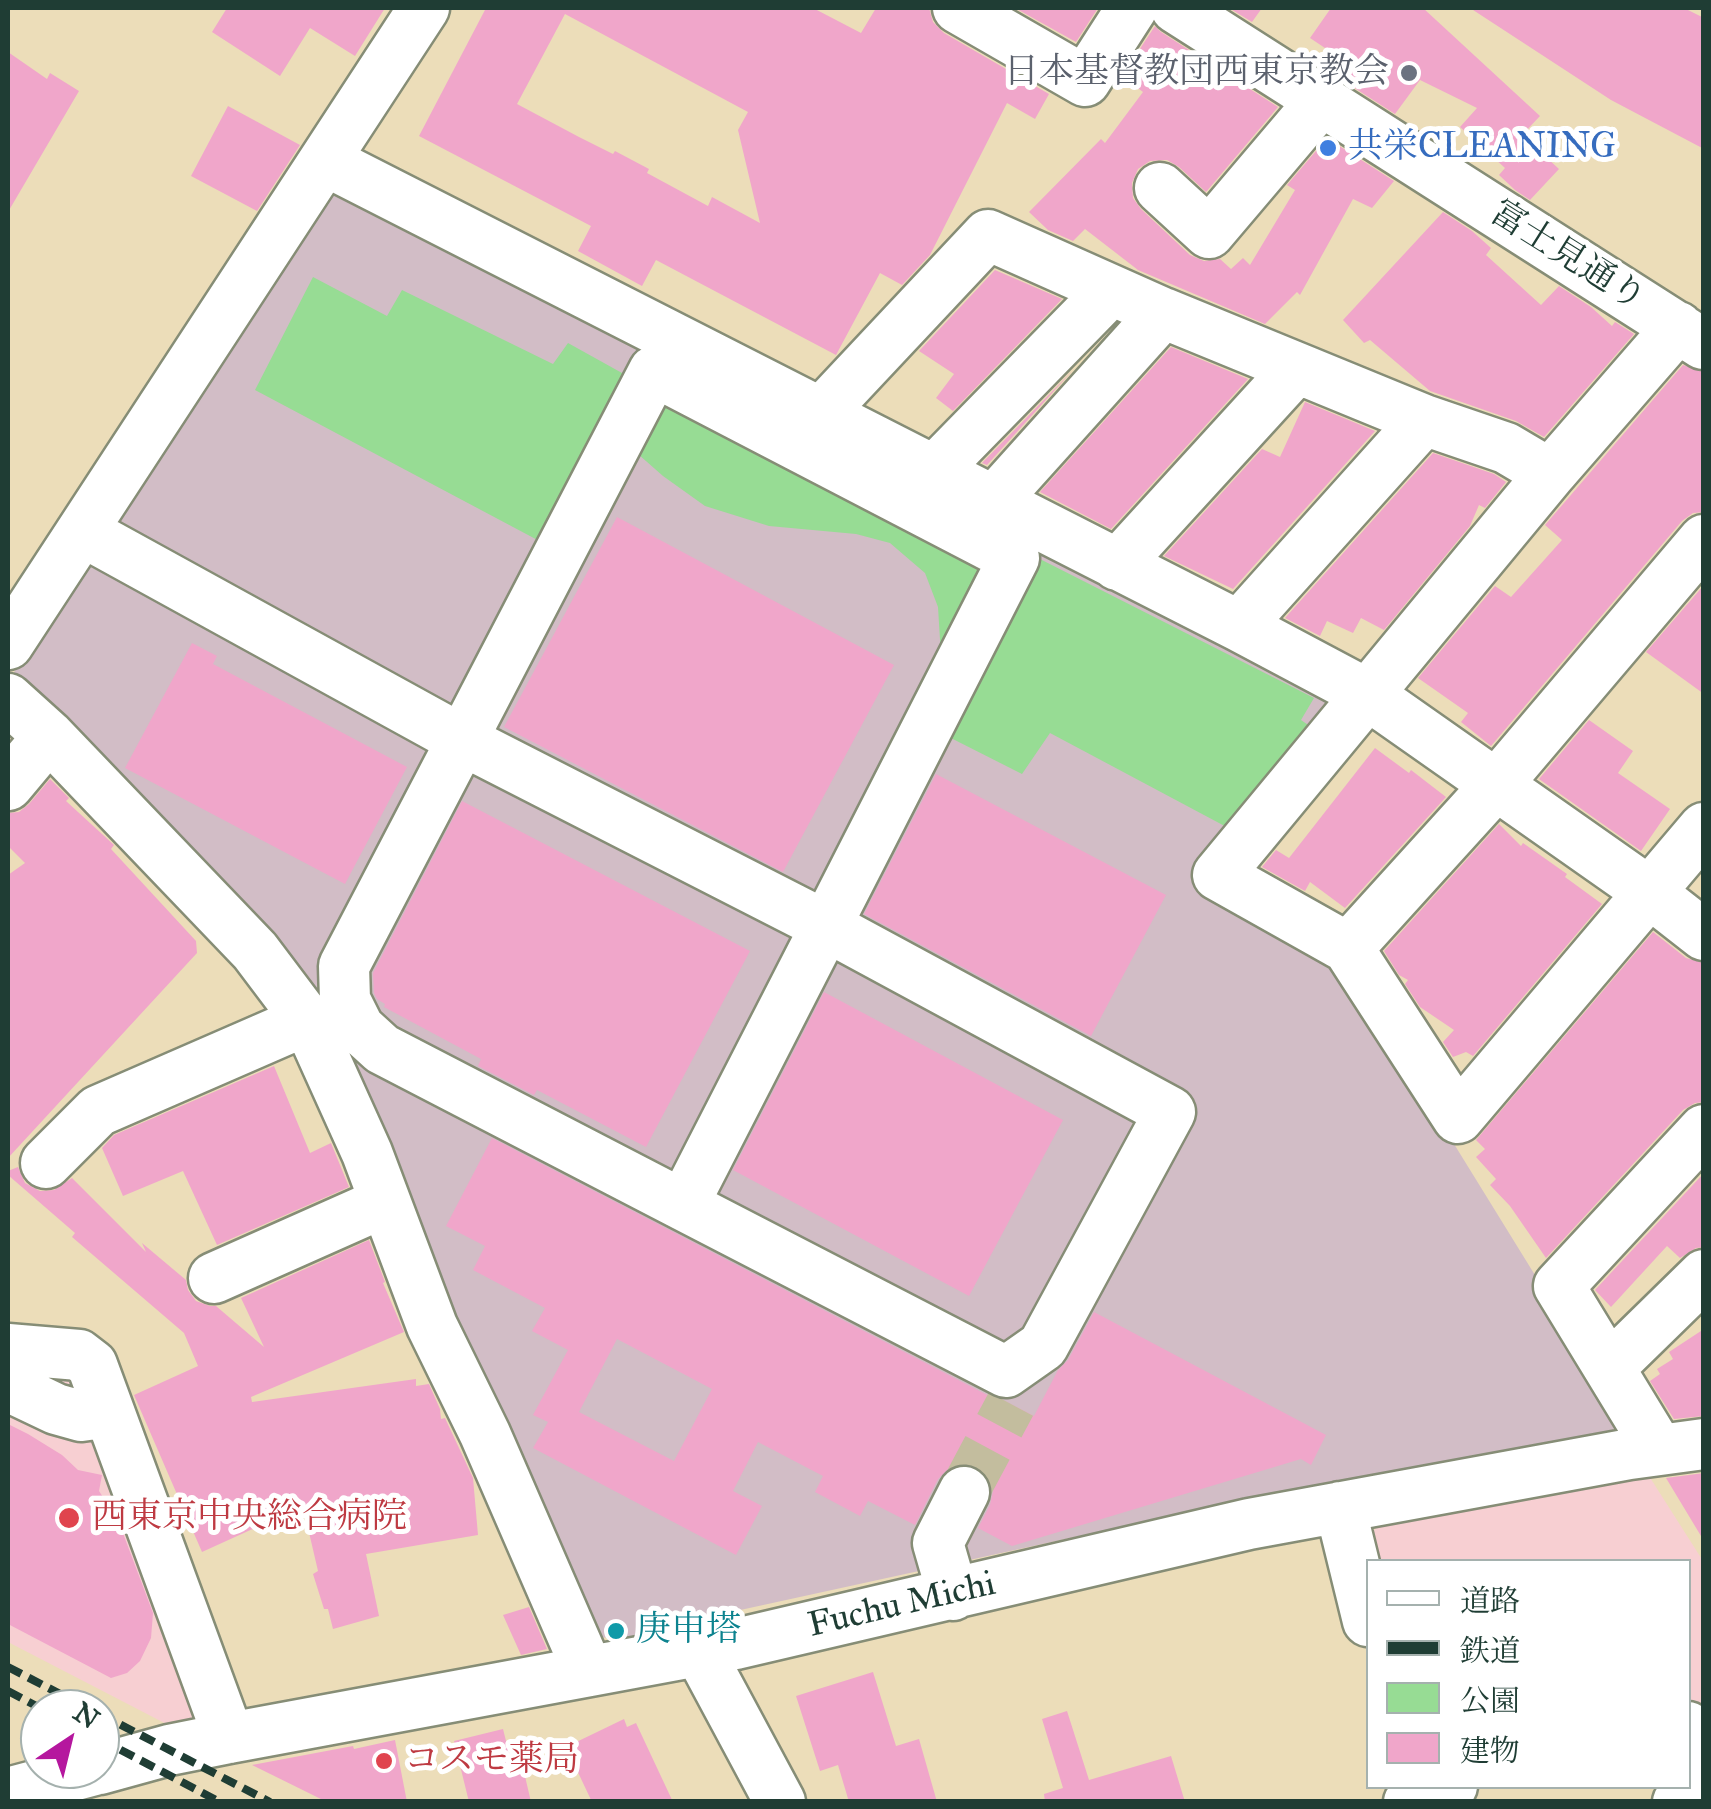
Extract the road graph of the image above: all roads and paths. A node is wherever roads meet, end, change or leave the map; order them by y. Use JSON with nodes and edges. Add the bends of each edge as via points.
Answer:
{"nodes":[{"id":1,"x":424,"y":8,"type":"edge"},
{"id":2,"x":958,"y":8,"type":"edge"},
{"id":3,"x":1132,"y":8,"type":"edge"},
{"id":4,"x":1176,"y":8,"type":"edge"},
{"id":5,"x":1321,"y":101,"type":"junction"},
{"id":6,"x":326,"y":161,"type":"junction"},
{"id":7,"x":1160,"y":188,"type":"dead end"},
{"id":8,"x":1111,"y":290,"type":"junction"},
{"id":9,"x":1163,"y":313,"type":"junction"},
{"id":10,"x":1691,"y":336,"type":"edge"},
{"id":11,"x":1296,"y":368,"type":"junction"},
{"id":12,"x":820,"y":414,"type":"junction"},
{"id":13,"x":1424,"y":420,"type":"junction"},
{"id":14,"x":932,"y":472,"type":"junction"},
{"id":15,"x":1550,"y":474,"type":"junction"},
{"id":16,"x":993,"y":502,"type":"junction"},
{"id":17,"x":82,"y":531,"type":"junction"},
{"id":18,"x":1704,"y":540,"type":"edge"},
{"id":19,"x":1117,"y":564,"type":"junction"},
{"id":20,"x":1239,"y":626,"type":"junction"},
{"id":21,"x":8,"y":644,"type":"edge"},
{"id":22,"x":1367,"y":694,"type":"junction"},
{"id":23,"x":8,"y":699,"type":"edge"},
{"id":24,"x":49,"y":736,"type":"junction"},
{"id":25,"x":462,"y":740,"type":"junction"},
{"id":26,"x":1496,"y":784,"type":"junction"},
{"id":27,"x":8,"y":785,"type":"edge"},
{"id":28,"x":1704,"y":828,"type":"edge"},
{"id":29,"x":1649,"y":892,"type":"junction"},
{"id":30,"x":826,"y":926,"type":"junction"},
{"id":31,"x":1704,"y":936,"type":"edge"},
{"id":32,"x":1348,"y":948,"type":"junction"},
{"id":33,"x":307,"y":1020,"type":"junction"},
{"id":34,"x":1704,"y":1130,"type":"edge"},
{"id":35,"x":46,"y":1163,"type":"dead end"},
{"id":36,"x":386,"y":1202,"type":"junction"},
{"id":37,"x":683,"y":1205,"type":"junction"},
{"id":38,"x":1704,"y":1275,"type":"edge"},
{"id":39,"x":214,"y":1278,"type":"dead end"},
{"id":40,"x":8,"y":1349,"type":"edge"},
{"id":41,"x":1610,"y":1368,"type":"junction"},
{"id":42,"x":8,"y":1386,"type":"edge"},
{"id":43,"x":107,"y":1408,"type":"junction"},
{"id":44,"x":1681,"y":1447,"type":"edge"},
{"id":45,"x":964,"y":1492,"type":"tunnel mouth"},
{"id":46,"x":1340,"y":1507,"type":"junction"},
{"id":47,"x":953,"y":1595,"type":"junction"},
{"id":48,"x":1366,"y":1612,"type":"edge"},
{"id":49,"x":699,"y":1651,"type":"junction"},
{"id":50,"x":588,"y":1672,"type":"junction"},
{"id":51,"x":228,"y":1738,"type":"junction"},
{"id":52,"x":120,"y":1763,"type":"edge"},
{"id":53,"x":780,"y":1802,"type":"edge"}],
"edges":[{"from":1,"to":6,"type":"street"},
{"from":2,"to":3,"type":"street","via":[[1085,80]]},
{"from":4,"to":5,"type":"street","name":"富士見通り"},
{"from":5,"to":7,"type":"street","via":[[1209,233]]},
{"from":5,"to":10,"type":"street","name":"富士見通り"},
{"from":6,"to":12,"type":"street"},
{"from":6,"to":17,"type":"street"},
{"from":8,"to":9,"type":"street"},
{"from":8,"to":12,"type":"street","via":[[988,235]]},
{"from":8,"to":14,"type":"street"},
{"from":9,"to":11,"type":"street"},
{"from":9,"to":16,"type":"street"},
{"from":10,"to":15,"type":"street"},
{"from":11,"to":13,"type":"street"},
{"from":11,"to":19,"type":"street"},
{"from":12,"to":14,"type":"street"},
{"from":13,"to":15,"type":"street","via":[[1506,448]]},
{"from":13,"to":20,"type":"street"},
{"from":14,"to":16,"type":"street"},
{"from":15,"to":22,"type":"street"},
{"from":16,"to":19,"type":"street"},
{"from":17,"to":21,"type":"street"},
{"from":17,"to":25,"type":"street"},
{"from":18,"to":26,"type":"street"},
{"from":19,"to":20,"type":"street"},
{"from":20,"to":22,"type":"street"},
{"from":22,"to":26,"type":"street"},
{"from":22,"to":32,"type":"street","via":[[1218,875]]},
{"from":23,"to":24,"type":"street"},
{"from":24,"to":27,"type":"street"},
{"from":24,"to":33,"type":"street","via":[[254,951]]},
{"from":25,"to":30,"type":"street"},
{"from":25,"to":30,"type":"street","via":[[654,372],[671,380],[1014,558]]},
{"from":25,"to":37,"type":"street","via":[[344,966],[344,1000],[359,1028],[382,1049]]},
{"from":26,"to":29,"type":"street"},
{"from":26,"to":32,"type":"street"},
{"from":28,"to":29,"type":"street"},
{"from":29,"to":31,"type":"street"},
{"from":29,"to":32,"type":"street","via":[[1458,1118]]},
{"from":30,"to":37,"type":"street"},
{"from":30,"to":37,"type":"street","via":[[1170,1112],[1018,1382]]},
{"from":33,"to":35,"type":"street","via":[[98,1111]]},
{"from":33,"to":36,"type":"street"},
{"from":34,"to":41,"type":"street","via":[[1559,1286]]},
{"from":36,"to":39,"type":"street"},
{"from":36,"to":50,"type":"street","via":[[432,1326]]},
{"from":38,"to":41,"type":"street"},
{"from":40,"to":43,"type":"street","via":[[78,1355],[92,1365]]},
{"from":41,"to":44,"type":"street"},
{"from":42,"to":43,"type":"street","via":[[81,1416]]},
{"from":43,"to":51,"type":"street","via":[[184,1594]]},
{"from":44,"to":46,"type":"street","name":"Fuchu Michi"},
{"from":45,"to":47,"type":"street","via":[[938,1543]]},
{"from":46,"to":47,"type":"street","name":"Fuchu Michi"},
{"from":46,"to":48,"type":"street"},
{"from":47,"to":49,"type":"street","name":"Fuchu Michi"},
{"from":49,"to":50,"type":"street","name":"Fuchu Michi"},
{"from":49,"to":53,"type":"street"},
{"from":50,"to":51,"type":"street","name":"Fuchu Michi","via":[[288,1717]]},
{"from":51,"to":52,"type":"street","name":"Fuchu Michi"}]}
